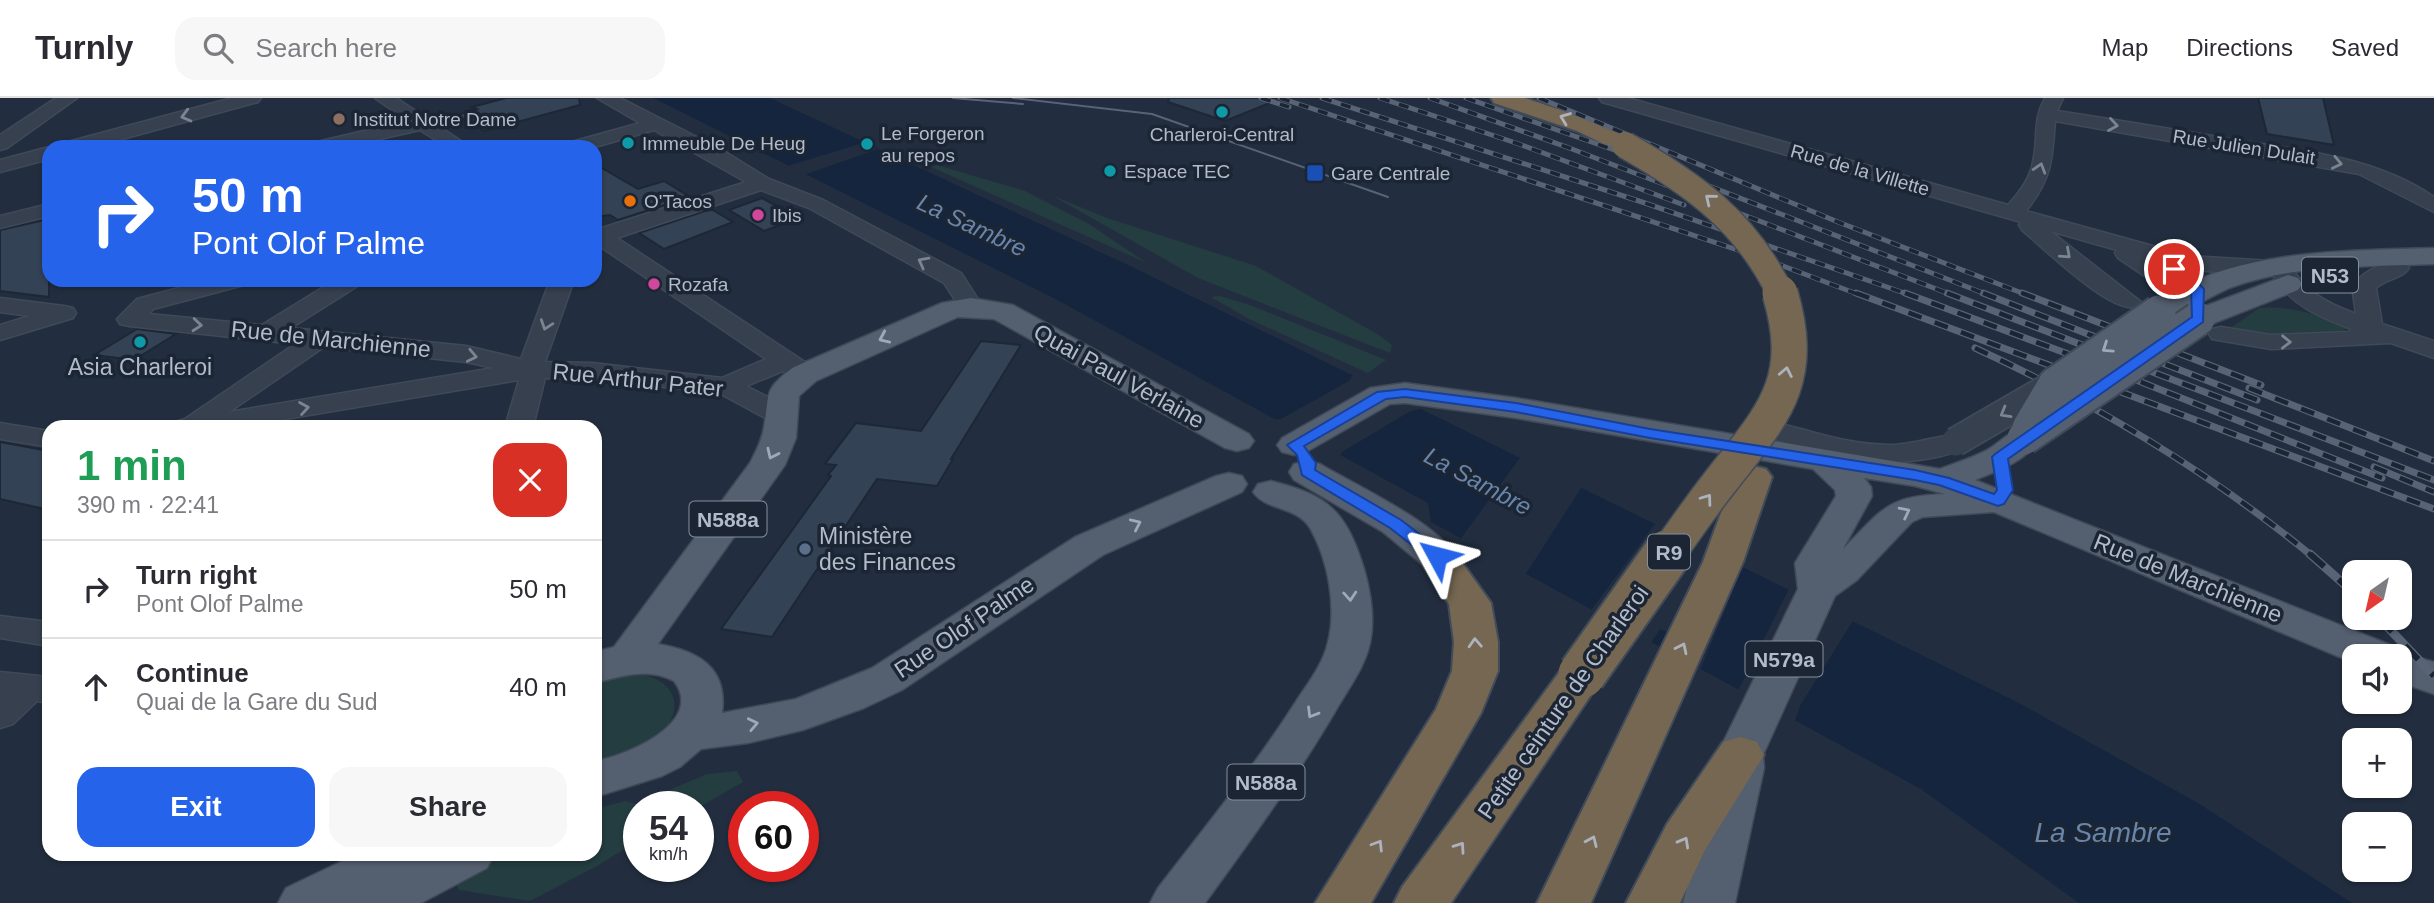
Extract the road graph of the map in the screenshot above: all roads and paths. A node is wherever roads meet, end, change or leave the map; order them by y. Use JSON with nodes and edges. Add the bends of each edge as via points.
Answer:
{"nodes":[{"id":1,"x":68,"y":98,"type":"edge"},
{"id":2,"x":252,"y":98,"type":"edge"},
{"id":3,"x":384,"y":98,"type":"edge"},
{"id":4,"x":606,"y":98,"type":"edge"},
{"id":5,"x":1502,"y":98,"type":"edge"},
{"id":6,"x":1608,"y":98,"type":"edge"},
{"id":7,"x":2050,"y":106,"type":"edge"},
{"id":8,"x":425,"y":123,"type":"junction"},
{"id":9,"x":655,"y":124,"type":"junction"},
{"id":10,"x":97,"y":140,"type":"edge"},
{"id":11,"x":350,"y":140,"type":"edge"},
{"id":12,"x":450,"y":140,"type":"edge"},
{"id":13,"x":599,"y":140,"type":"edge"},
{"id":14,"x":0,"y":144,"type":"edge"},
{"id":15,"x":42,"y":155,"type":"edge"},
{"id":16,"x":0,"y":166,"type":"edge"},
{"id":17,"x":762,"y":183,"type":"junction"},
{"id":18,"x":2434,"y":206,"type":"edge"},
{"id":19,"x":42,"y":212,"type":"edge"},
{"id":20,"x":2011,"y":214,"type":"junction"},
{"id":21,"x":0,"y":222,"type":"edge"},
{"id":22,"x":602,"y":233,"type":"edge"},
{"id":23,"x":602,"y":238,"type":"edge"},
{"id":24,"x":2434,"y":256,"type":"edge"},
{"id":25,"x":2434,"y":265,"type":"edge"},
{"id":26,"x":2398,"y":268,"type":"junction"},
{"id":27,"x":2284,"y":275,"type":"junction"},
{"id":28,"x":209,"y":287,"type":"edge"},
{"id":29,"x":340,"y":287,"type":"edge"},
{"id":30,"x":560,"y":287,"type":"edge"},
{"id":31,"x":2203,"y":299,"type":"junction"},
{"id":32,"x":2129,"y":302,"type":"dead end"},
{"id":33,"x":0,"y":305,"type":"edge"},
{"id":34,"x":986,"y":309,"type":"junction"},
{"id":35,"x":2332,"y":312,"type":"junction"},
{"id":36,"x":2363,"y":325,"type":"junction"},
{"id":37,"x":268,"y":331,"type":"junction"},
{"id":38,"x":0,"y":333,"type":"edge"},
{"id":39,"x":320,"y":338,"type":"junction"},
{"id":40,"x":2426,"y":347,"type":"edge"},
{"id":41,"x":794,"y":367,"type":"junction"},
{"id":42,"x":530,"y":370,"type":"junction"},
{"id":43,"x":2055,"y":384,"type":"junction"},
{"id":44,"x":725,"y":386,"type":"junction"},
{"id":45,"x":1405,"y":393,"type":"joint"},
{"id":46,"x":781,"y":415,"type":"junction"},
{"id":47,"x":199,"y":420,"type":"edge"},
{"id":48,"x":231,"y":420,"type":"edge"},
{"id":49,"x":521,"y":420,"type":"edge"},
{"id":50,"x":0,"y":431,"type":"edge"},
{"id":51,"x":1773,"y":434,"type":"junction"},
{"id":52,"x":42,"y":438,"type":"edge"},
{"id":53,"x":1237,"y":440,"type":"junction"},
{"id":54,"x":2012,"y":448,"type":"junction"},
{"id":55,"x":1822,"y":459,"type":"junction"},
{"id":56,"x":1280,"y":467,"type":"junction"},
{"id":57,"x":1943,"y":481,"type":"junction"},
{"id":58,"x":1998,"y":501,"type":"junction"},
{"id":59,"x":1841,"y":551,"type":"junction"},
{"id":60,"x":1437,"y":556,"type":"joint"},
{"id":61,"x":0,"y":627,"type":"edge"},
{"id":62,"x":42,"y":633,"type":"edge"},
{"id":63,"x":2349,"y":644,"type":"edge"},
{"id":64,"x":612,"y":663,"type":"edge"},
{"id":65,"x":2412,"y":670,"type":"edge"},
{"id":66,"x":2434,"y":679,"type":"edge"},
{"id":67,"x":26,"y":688,"type":"edge"},
{"id":68,"x":0,"y":715,"type":"edge"},
{"id":69,"x":687,"y":734,"type":"junction"},
{"id":70,"x":1740,"y":755,"type":"junction"},
{"id":71,"x":602,"y":779,"type":"edge"},
{"id":72,"x":391,"y":861,"type":"edge"},
{"id":73,"x":455,"y":861,"type":"edge"},
{"id":74,"x":304,"y":903,"type":"edge"},
{"id":75,"x":374,"y":903,"type":"edge"},
{"id":76,"x":1176,"y":903,"type":"edge"},
{"id":77,"x":1342,"y":903,"type":"edge"},
{"id":78,"x":1421,"y":903,"type":"edge"},
{"id":79,"x":1564,"y":903,"type":"edge"},
{"id":80,"x":1654,"y":903,"type":"edge"},
{"id":81,"x":1709,"y":903,"type":"edge"}],
"edges":[{"from":1,"to":14,"type":"street"},
{"from":2,"to":10,"type":"street","one_way":true},
{"from":3,"to":8,"type":"street"},
{"from":4,"to":9,"type":"street","name":"Quai Paul Verlaine"},
{"from":51,"to":5,"type":"highway","name":"Petite ceinture de Charleroi","number":"R9","one_way":true,"bridge":true,"via":[[1790,332],[1784,303],[1756,248],[1721,209],[1665,166],[1585,126]]},
{"from":6,"to":20,"type":"street","name":"Rue de la Villette"},
{"from":7,"to":18,"type":"street","name":"Rue Julien Dulait","one_way":true,"via":[[2365,169]]},
{"from":20,"to":7,"type":"street","one_way":true,"via":[[2034,187],[2042,165]]},
{"from":8,"to":11,"type":"street"},
{"from":8,"to":12,"type":"street"},
{"from":9,"to":13,"type":"street"},
{"from":9,"to":17,"type":"street","name":"Quai Paul Verlaine"},
{"from":15,"to":16,"type":"street"},
{"from":17,"to":22,"type":"street"},
{"from":34,"to":17,"type":"street","name":"Quai Paul Verlaine","one_way":true,"via":[[953,278],[816,204]]},
{"from":19,"to":21,"type":"street"},
{"from":20,"to":31,"type":"street","name":"Rue de la Villette","via":[[2111,243],[2174,269]]},
{"from":20,"to":32,"type":"street","one_way":true},
{"from":23,"to":41,"type":"street"},
{"from":24,"to":27,"type":"main road","number":"N53","via":[[2336,261]]},
{"from":25,"to":26,"type":"main road","number":"N53"},
{"from":26,"to":27,"type":"main road","number":"N53"},
{"from":26,"to":36,"type":"street","via":[[2376,275],[2364,286]]},
{"from":27,"to":31,"type":"main road","number":"N53"},
{"from":27,"to":31,"type":"main road","number":"N53","via":[[2231,276]]},
{"from":27,"to":35,"type":"street","via":[[2300,295]]},
{"from":28,"to":37,"type":"street","name":"Rue de Marchienne","one_way":true,"via":[[145,304],[129,319]]},
{"from":29,"to":37,"type":"street"},
{"from":30,"to":42,"type":"street","one_way":true},
{"from":31,"to":35,"type":"street","via":[[2292,303]]},
{"from":31,"to":36,"type":"street","one_way":true,"via":[[2271,342],[2306,343]]},
{"from":31,"to":43,"type":"main road","number":"N53","one_way":true,"bridge":true},
{"from":31,"to":54,"type":"main road","number":"N53","bridge":true},
{"from":33,"to":38,"type":"street","via":[[64,313]]},
{"from":34,"to":41,"type":"main road","number":"N588a","one_way":true,"via":[[953,309]]},
{"from":34,"to":53,"type":"main road","name":"Quai Paul Verlaine"},
{"from":35,"to":36,"type":"street"},
{"from":36,"to":40,"type":"street"},
{"from":37,"to":39,"type":"street","name":"Rue de Marchienne"},
{"from":39,"to":42,"type":"street","name":"Rue de Marchienne","one_way":true,"via":[[466,354]]},
{"from":39,"to":47,"type":"street"},
{"from":41,"to":44,"type":"street"},
{"from":41,"to":46,"type":"main road","number":"N588a","via":[[781,398]]},
{"from":42,"to":44,"type":"street","name":"Rue Arthur Pater","via":[[592,371]]},
{"from":48,"to":42,"type":"street","one_way":true},
{"from":42,"to":49,"type":"street","via":[[532,379]]},
{"from":43,"to":51,"type":"street","one_way":true,"bridge":true,"via":[[1932,452],[1881,453],[1811,445]]},
{"from":43,"to":54,"type":"main road","number":"N53","bridge":true},
{"from":44,"to":46,"type":"street","name":"Rue Arthur Pater"},
{"from":45,"to":55,"type":"main road","name":"Rue de Marchienne"},
{"from":45,"to":56,"type":"main road","name":"Rue Olof Palme","via":[[1382,395]]},
{"from":46,"to":64,"type":"main road","number":"N588a","one_way":true,"via":[[779,438],[767,465],[643,633]]},
{"from":50,"to":52,"type":"street"},
{"from":78,"to":51,"type":"highway","name":"Petite ceinture de Charleroi","number":"R9","one_way":true,"bridge":true,"via":[[1727,470]]},
{"from":79,"to":51,"type":"highway","one_way":true,"via":[[1723,562]]},
{"from":53,"to":56,"type":"main road","number":"N588a","via":[[1263,437]]},
{"from":53,"to":56,"type":"main road","via":[[1218,452],[1214,461],[1220,477]]},
{"from":54,"to":57,"type":"main road","number":"N53"},
{"from":54,"to":58,"type":"main road","via":[[2005,490]]},
{"from":55,"to":57,"type":"main road","name":"Rue de Marchienne"},
{"from":55,"to":59,"type":"main road","number":"N579a","via":[[1853,487]]},
{"from":56,"to":60,"type":"main road","number":"N588a","via":[[1385,518]]},
{"from":69,"to":56,"type":"main road","name":"Rue Olof Palme","one_way":true,"via":[[748,726],[848,697],[887,679],[1089,546]]},
{"from":56,"to":76,"type":"main road","number":"N588a","one_way":true,"via":[[1302,502],[1319,514],[1336,540],[1349,583],[1347,654],[1290,749]]},
{"from":57,"to":58,"type":"main road","name":"Rue de Marchienne"},
{"from":59,"to":58,"type":"main road","number":"N579a","one_way":true,"via":[[1917,506]]},
{"from":58,"to":63,"type":"main road","name":"Rue de Marchienne"},
{"from":59,"to":70,"type":"main road","number":"N579a","via":[[1843,571],[1818,589]]},
{"from":77,"to":60,"type":"highway","one_way":true,"via":[[1458,713],[1475,671],[1476,642],[1469,603]]},
{"from":61,"to":62,"type":"street"},
{"from":64,"to":69,"type":"main road","number":"N588a","via":[[665,660],[692,673],[703,699]]},
{"from":65,"to":66,"type":"main road"},
{"from":67,"to":68,"type":"street"},
{"from":69,"to":71,"type":"main road","number":"N588a","via":[[658,758]]},
{"from":80,"to":70,"type":"highway","one_way":true,"via":[[1685,839]]},
{"from":70,"to":81,"type":"main road","number":"N579a","via":[[1741,768]]},
{"from":72,"to":74,"type":"main road"},
{"from":73,"to":75,"type":"main road"}]}
